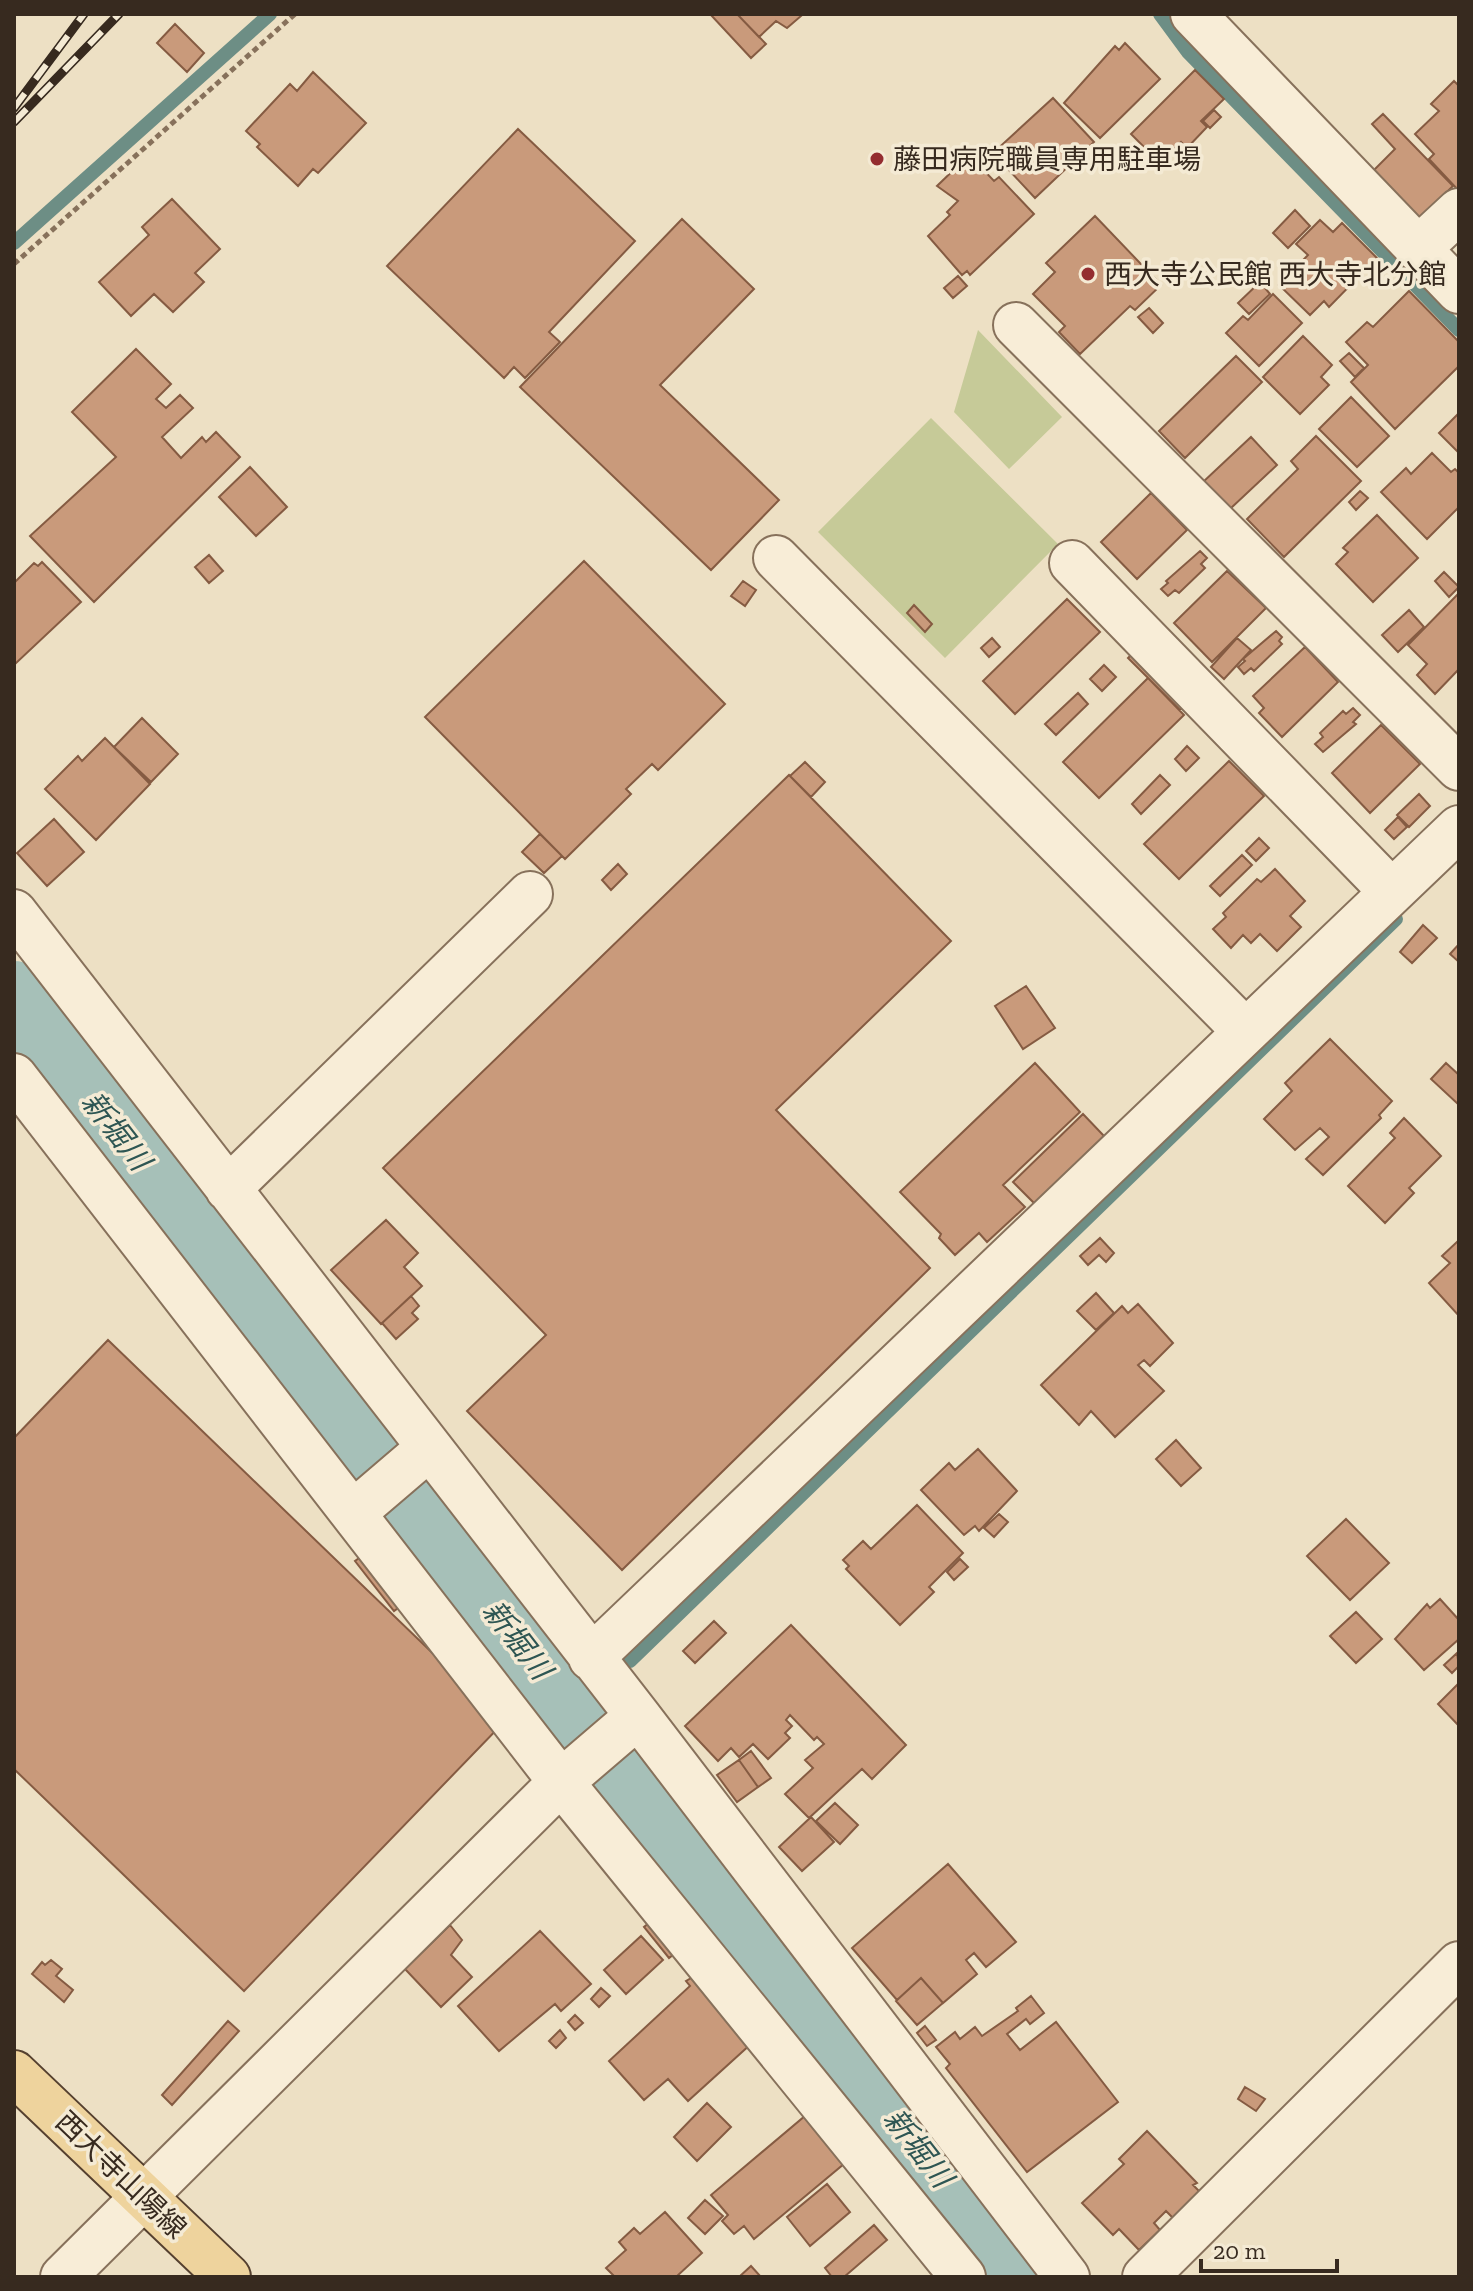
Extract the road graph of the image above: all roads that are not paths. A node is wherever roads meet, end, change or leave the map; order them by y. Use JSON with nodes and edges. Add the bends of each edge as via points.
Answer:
{"nodes":[{"id":1,"x":1193,"y":14,"type":"edge"},
{"id":2,"x":1459,"y":211,"type":"edge"},
{"id":3,"x":1418,"y":249,"type":"junction"},
{"id":4,"x":1459,"y":291,"type":"edge"},
{"id":5,"x":1016,"y":325,"type":"dead end"},
{"id":6,"x":776,"y":558,"type":"dead end"},
{"id":7,"x":1072,"y":563,"type":"dead end"},
{"id":8,"x":1459,"y":768,"type":"edge"},
{"id":9,"x":1459,"y":828,"type":"edge"},
{"id":10,"x":1392,"y":892,"type":"junction"},
{"id":11,"x":530,"y":894,"type":"dead end"},
{"id":12,"x":14,"y":912,"type":"edge"},
{"id":13,"x":1245,"y":1031,"type":"junction"},
{"id":14,"x":14,"y":1076,"type":"edge"},
{"id":15,"x":228,"y":1189,"type":"junction"},
{"id":16,"x":421,"y":1454,"type":"junction"},
{"id":17,"x":358,"y":1508,"type":"junction"},
{"id":18,"x":591,"y":1658,"type":"junction"},
{"id":19,"x":630,"y":1723,"type":"junction"},
{"id":20,"x":570,"y":1775,"type":"junction"},
{"id":21,"x":1459,"y":1964,"type":"edge"},
{"id":22,"x":14,"y":2073,"type":"edge"},
{"id":23,"x":144,"y":2197,"type":"junction"},
{"id":24,"x":63,"y":2277,"type":"edge"},
{"id":25,"x":228,"y":2277,"type":"edge"},
{"id":26,"x":963,"y":2277,"type":"edge"},
{"id":27,"x":1067,"y":2277,"type":"edge"},
{"id":28,"x":1145,"y":2277,"type":"edge"}],
"edges":[{"from":1,"to":3,"type":"street"},
{"from":2,"to":3,"type":"street"},
{"from":3,"to":4,"type":"street"},
{"from":5,"to":8,"type":"street"},
{"from":6,"to":13,"type":"street"},
{"from":7,"to":10,"type":"street"},
{"from":9,"to":10,"type":"street"},
{"from":10,"to":13,"type":"street"},
{"from":11,"to":15,"type":"street"},
{"from":12,"to":15,"type":"street"},
{"from":13,"to":18,"type":"street"},
{"from":14,"to":17,"type":"street"},
{"from":15,"to":16,"type":"street"},
{"from":16,"to":17,"type":"street"},
{"from":16,"to":18,"type":"street"},
{"from":17,"to":20,"type":"street"},
{"from":18,"to":19,"type":"street"},
{"from":19,"to":20,"type":"street"},
{"from":19,"to":27,"type":"street"},
{"from":20,"to":23,"type":"street"},
{"from":20,"to":26,"type":"street"},
{"from":21,"to":28,"type":"street"},
{"from":22,"to":23,"type":"main road","name":"西大寺山陽線"},
{"from":23,"to":24,"type":"street"},
{"from":23,"to":25,"type":"main road","name":"西大寺山陽線"}]}
